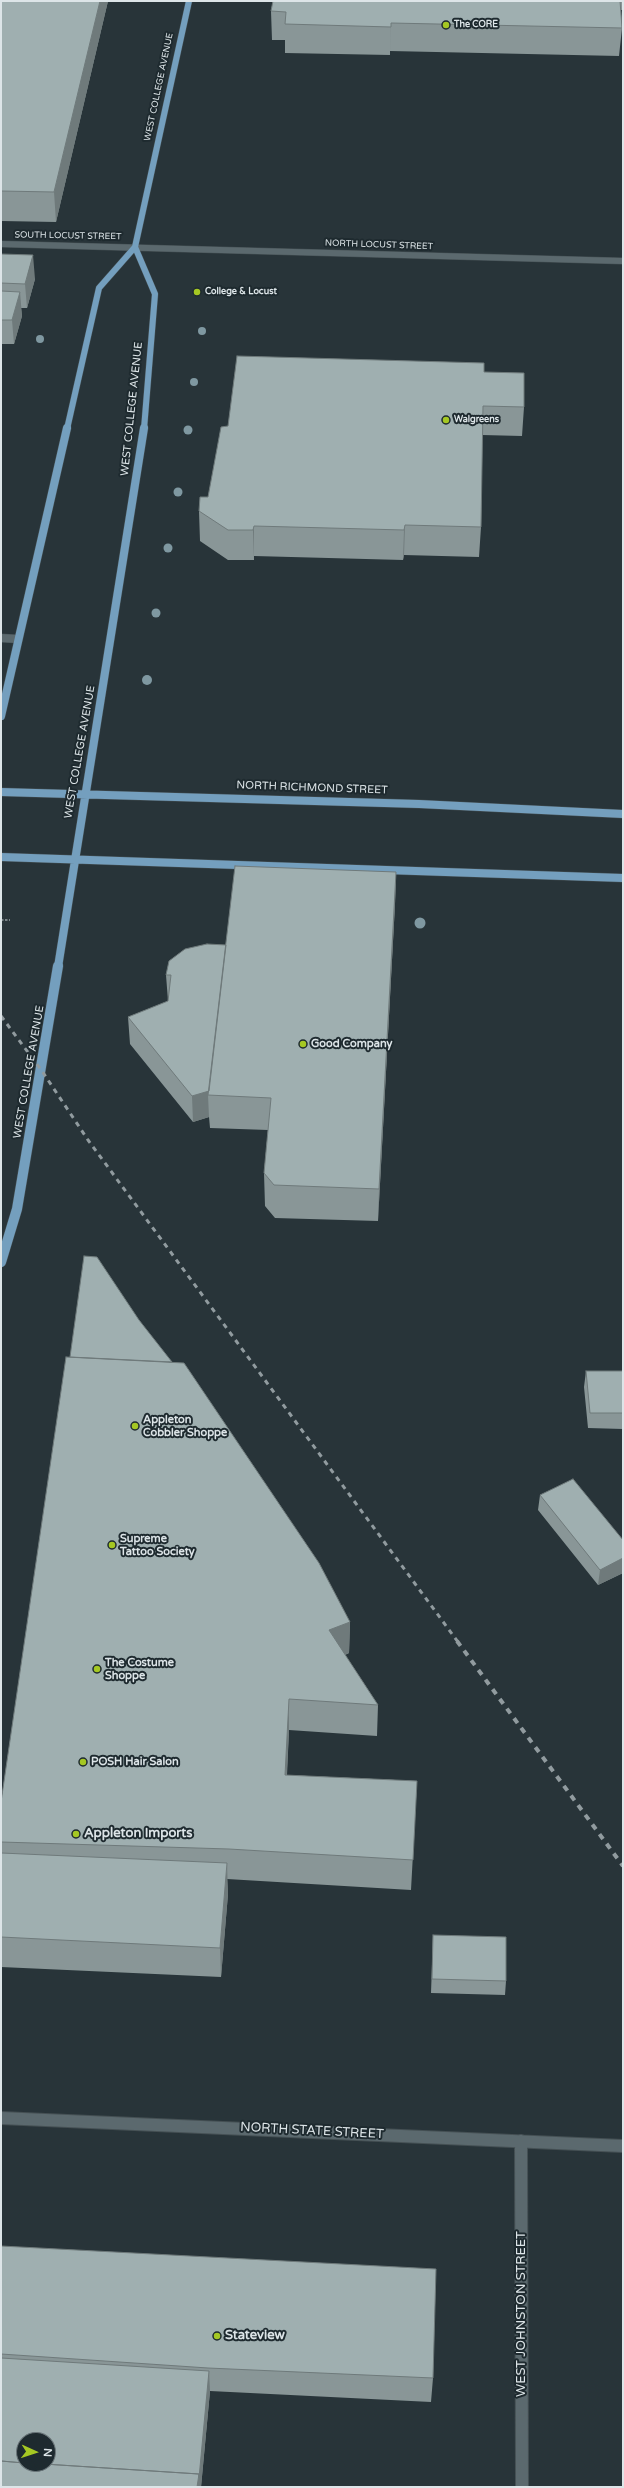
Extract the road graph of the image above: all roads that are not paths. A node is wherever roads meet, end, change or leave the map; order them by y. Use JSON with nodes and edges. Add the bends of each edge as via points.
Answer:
{"nodes":[{"id":1,"x":189,"y":1,"type":"edge"},
{"id":2,"x":1,"y":244,"type":"edge"},
{"id":3,"x":135,"y":247,"type":"junction"},
{"id":4,"x":623,"y":260,"type":"edge"},
{"id":5,"x":1,"y":638,"type":"edge"},
{"id":6,"x":18,"y":639,"type":"junction"},
{"id":7,"x":1,"y":716,"type":"edge"},
{"id":8,"x":1,"y":792,"type":"edge"},
{"id":9,"x":84,"y":794,"type":"junction"},
{"id":10,"x":623,"y":814,"type":"edge"},
{"id":11,"x":1,"y":857,"type":"edge"},
{"id":12,"x":74,"y":859,"type":"junction"},
{"id":13,"x":623,"y":878,"type":"edge"},
{"id":14,"x":1,"y":1262,"type":"edge"},
{"id":15,"x":1,"y":2118,"type":"edge"},
{"id":16,"x":521,"y":2141,"type":"junction"},
{"id":17,"x":623,"y":2146,"type":"edge"},
{"id":18,"x":522,"y":2487,"type":"edge"}],
"edges":[{"from":1,"to":3,"type":"main road","name":"WEST COLLEGE AVENUE"},
{"from":2,"to":3,"type":"street","name":"SOUTH LOCUST STREET"},
{"from":3,"to":4,"type":"street","name":"NORTH LOCUST STREET"},
{"from":3,"to":6,"type":"main road","name":"WEST COLLEGE AVENUE","via":[[99,288]]},
{"from":3,"to":9,"type":"main road","name":"WEST COLLEGE AVENUE","via":[[155,294],[142,449]]},
{"from":5,"to":6,"type":"street"},
{"from":6,"to":7,"type":"main road","name":"WEST COLLEGE AVENUE"},
{"from":8,"to":9,"type":"main road","name":"NORTH RICHMOND STREET"},
{"from":9,"to":10,"type":"main road","name":"NORTH RICHMOND STREET","via":[[418,804]]},
{"from":9,"to":12,"type":"main road","name":"WEST COLLEGE AVENUE"},
{"from":11,"to":12,"type":"main road"},
{"from":12,"to":13,"type":"main road"},
{"from":12,"to":14,"type":"main road","name":"WEST COLLEGE AVENUE","via":[[31,1132],[17,1209]]},
{"from":15,"to":16,"type":"street","name":"NORTH STATE STREET"},
{"from":16,"to":17,"type":"street","name":"NORTH STATE STREET"},
{"from":16,"to":18,"type":"street","name":"WEST JOHNSTON STREET"}]}
